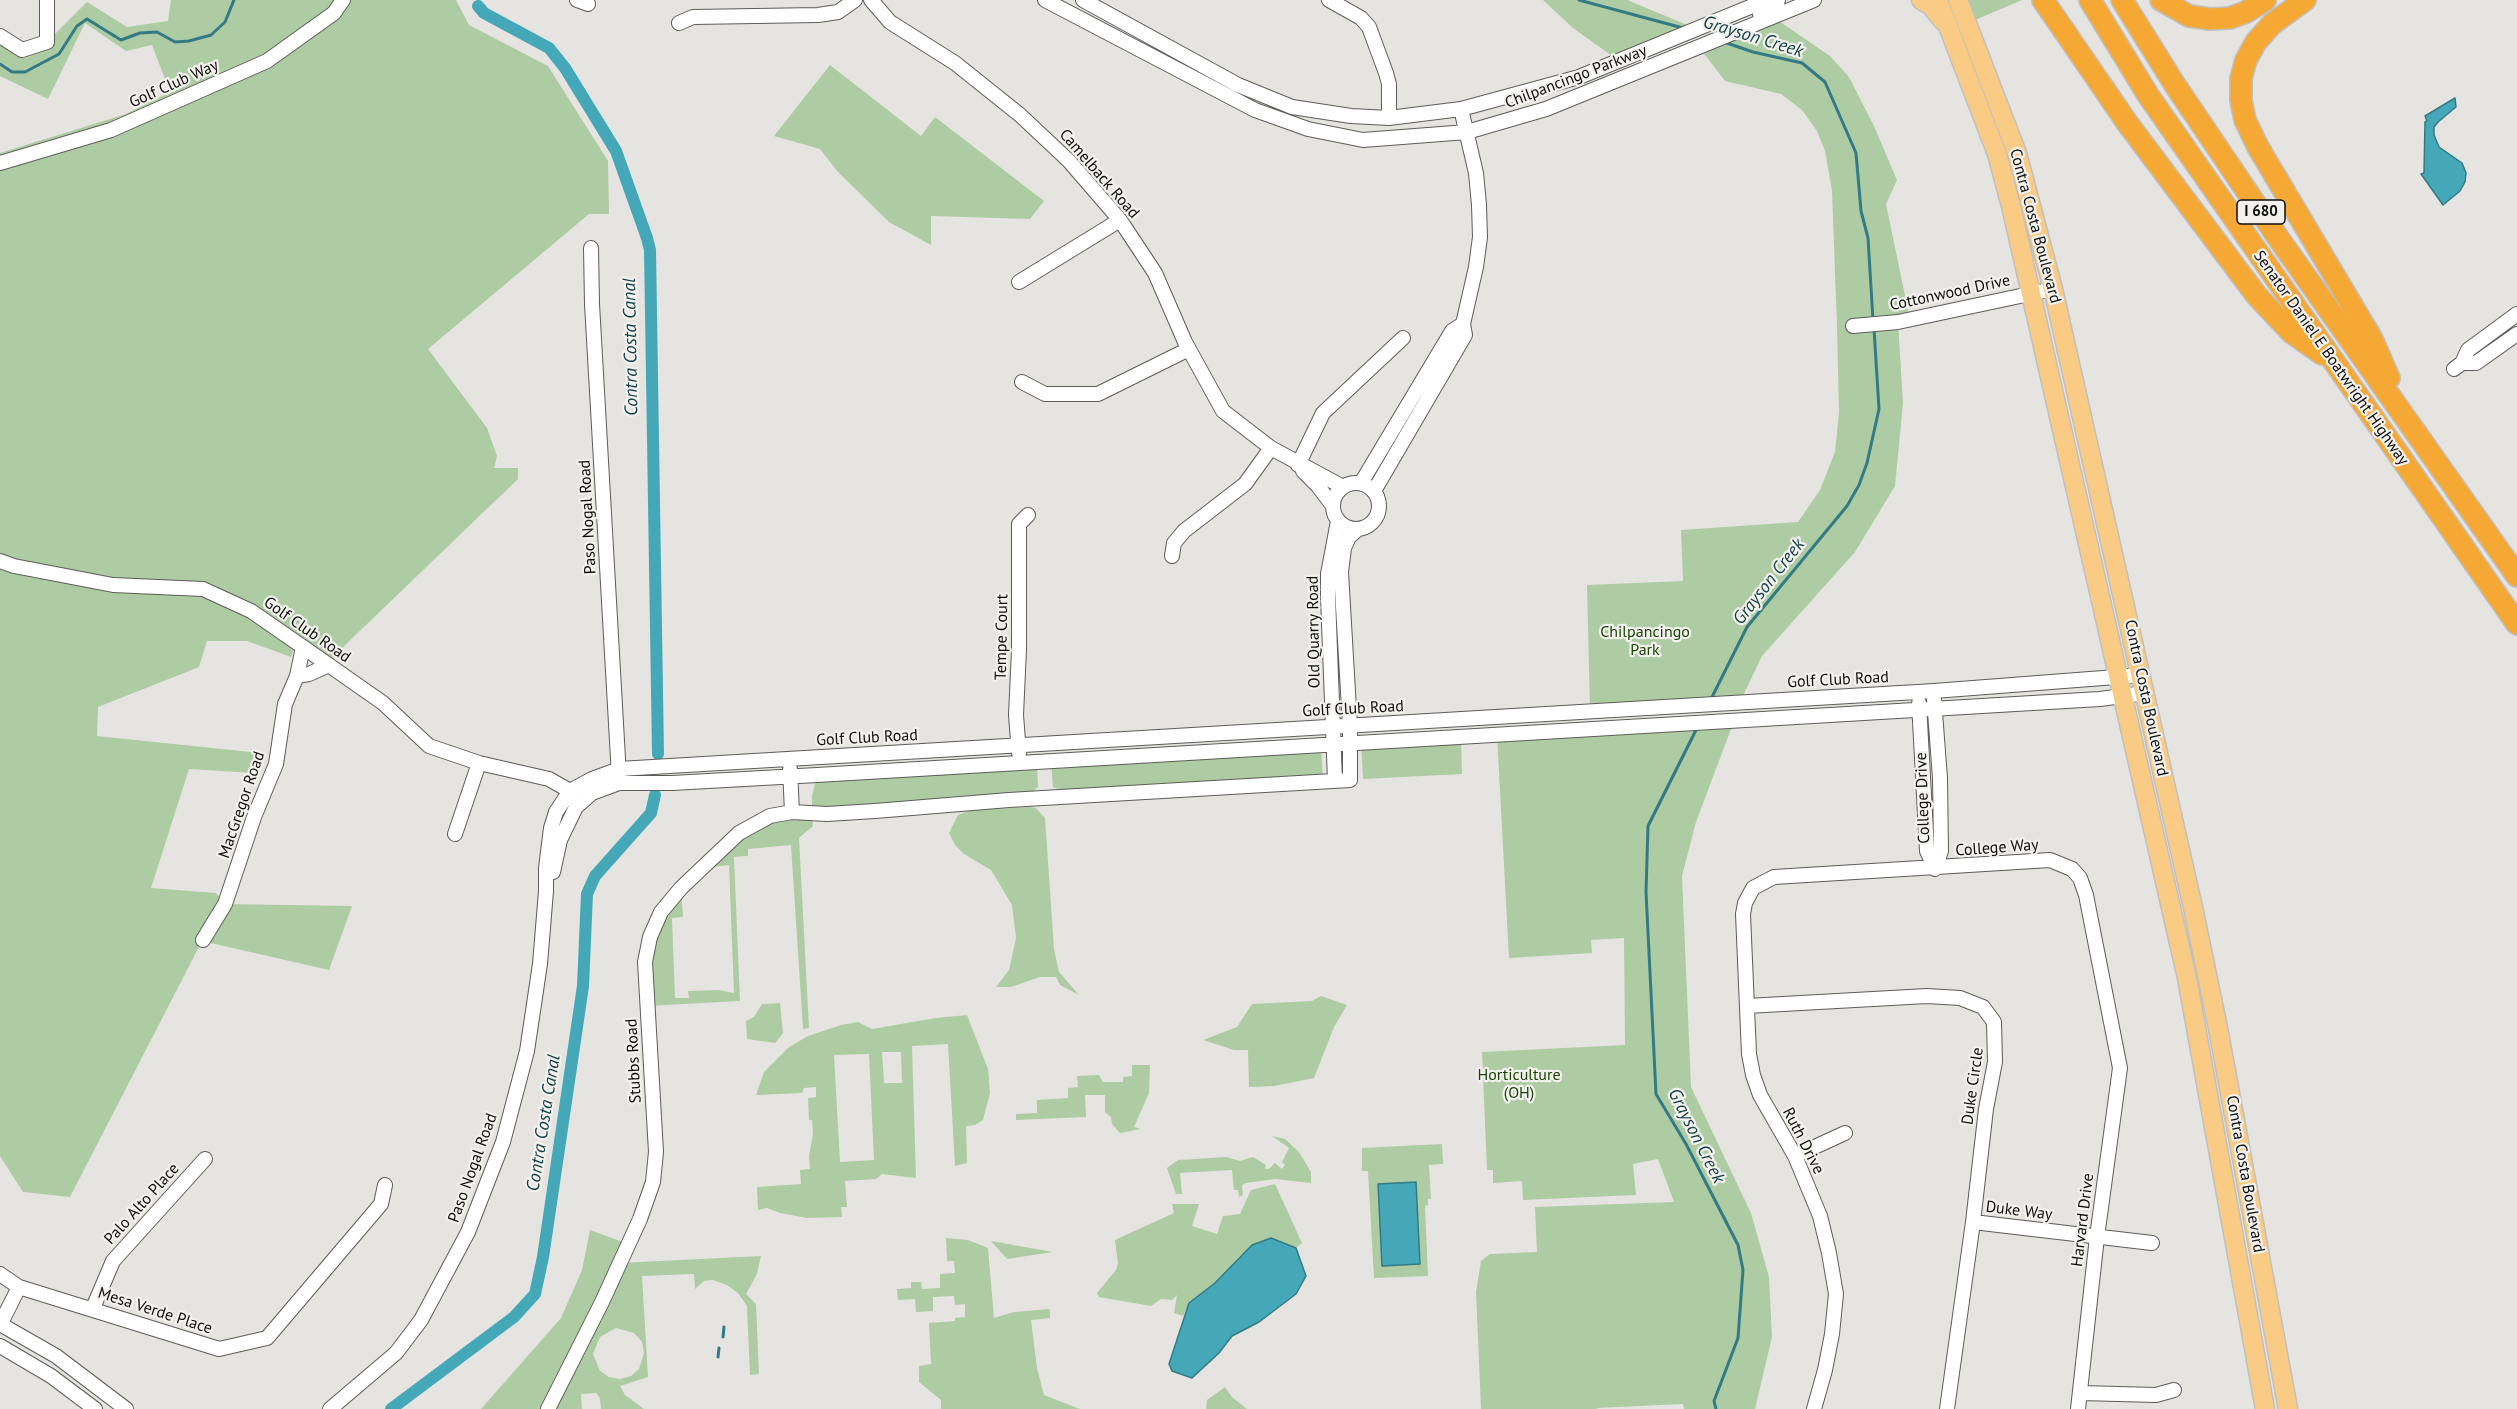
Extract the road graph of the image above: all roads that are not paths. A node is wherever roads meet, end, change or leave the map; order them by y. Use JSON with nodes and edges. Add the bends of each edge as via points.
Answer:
{"nodes":[{"id":1,"x":47,"y":0,"type":"edge"},
{"id":2,"x":343,"y":0,"type":"edge"},
{"id":3,"x":855,"y":0,"type":"edge"},
{"id":4,"x":871,"y":0,"type":"edge"},
{"id":5,"x":1045,"y":0,"type":"edge"},
{"id":6,"x":1083,"y":0,"type":"edge"},
{"id":7,"x":1329,"y":0,"type":"edge"},
{"id":8,"x":1767,"y":0,"type":"edge"},
{"id":9,"x":1778,"y":0,"type":"edge"},
{"id":10,"x":1814,"y":0,"type":"edge"},
{"id":11,"x":1921,"y":0,"type":"edge"},
{"id":12,"x":1938,"y":0,"type":"edge"},
{"id":13,"x":1958,"y":0,"type":"edge"},
{"id":14,"x":2043,"y":0,"type":"edge"},
{"id":15,"x":2090,"y":0,"type":"edge"},
{"id":16,"x":2122,"y":0,"type":"edge"},
{"id":17,"x":2161,"y":0,"type":"edge"},
{"id":18,"x":2265,"y":0,"type":"edge"},
{"id":19,"x":2305,"y":0,"type":"edge"},
{"id":20,"x":679,"y":23,"type":"dead end"},
{"id":21,"x":1952,"y":31,"type":"junction"},
{"id":22,"x":1735,"y":32,"type":"junction"},
{"id":23,"x":0,"y":36,"type":"edge"},
{"id":24,"x":1672,"y":39,"type":"junction"},
{"id":25,"x":1604,"y":85,"type":"junction"},
{"id":26,"x":1461,"y":109,"type":"junction"},
{"id":27,"x":1389,"y":118,"type":"junction"},
{"id":28,"x":1467,"y":132,"type":"junction"},
{"id":29,"x":0,"y":163,"type":"edge"},
{"id":30,"x":2011,"y":206,"type":"junction"},
{"id":31,"x":1120,"y":220,"type":"junction"},
{"id":32,"x":591,"y":248,"type":"dead end"},
{"id":33,"x":2047,"y":268,"type":"junction"},
{"id":34,"x":1019,"y":282,"type":"dead end"},
{"id":35,"x":2053,"y":289,"type":"junction"},
{"id":36,"x":2030,"y":293,"type":"junction"},
{"id":37,"x":2517,"y":314,"type":"edge"},
{"id":38,"x":1463,"y":324,"type":"junction"},
{"id":39,"x":1853,"y":326,"type":"dead end"},
{"id":40,"x":2517,"y":334,"type":"edge"},
{"id":41,"x":1403,"y":338,"type":"dead end"},
{"id":42,"x":1189,"y":350,"type":"junction"},
{"id":43,"x":2333,"y":362,"type":"junction"},
{"id":44,"x":1022,"y":382,"type":"dead end"},
{"id":45,"x":2407,"y":420,"type":"junction"},
{"id":46,"x":1271,"y":448,"type":"junction"},
{"id":47,"x":1298,"y":465,"type":"junction"},
{"id":48,"x":1361,"y":483,"type":"junction"},
{"id":49,"x":1343,"y":487,"type":"junction"},
{"id":50,"x":1374,"y":491,"type":"junction"},
{"id":51,"x":1333,"y":506,"type":"junction"},
{"id":52,"x":1028,"y":515,"type":"dead end"},
{"id":53,"x":1338,"y":521,"type":"junction"},
{"id":54,"x":1357,"y":530,"type":"junction"},
{"id":55,"x":1172,"y":556,"type":"dead end"},
{"id":56,"x":0,"y":561,"type":"edge"},
{"id":57,"x":2517,"y":576,"type":"edge"},
{"id":58,"x":2517,"y":624,"type":"edge"},
{"id":59,"x":303,"y":647,"type":"junction"},
{"id":60,"x":329,"y":665,"type":"junction"},
{"id":61,"x":297,"y":676,"type":"junction"},
{"id":62,"x":2120,"y":678,"type":"junction"},
{"id":63,"x":2143,"y":684,"type":"junction"},
{"id":64,"x":1934,"y":691,"type":"junction"},
{"id":65,"x":1919,"y":692,"type":"junction"},
{"id":66,"x":2124,"y":697,"type":"junction"},
{"id":67,"x":1935,"y":709,"type":"junction"},
{"id":68,"x":1920,"y":710,"type":"junction"},
{"id":69,"x":1350,"y":726,"type":"junction"},
{"id":70,"x":1332,"y":727,"type":"junction"},
{"id":71,"x":1349,"y":743,"type":"junction"},
{"id":72,"x":1333,"y":744,"type":"junction"},
{"id":73,"x":1018,"y":746,"type":"junction"},
{"id":74,"x":789,"y":759,"type":"junction"},
{"id":75,"x":479,"y":763,"type":"junction"},
{"id":76,"x":1020,"y":763,"type":"junction"},
{"id":77,"x":619,"y":776,"type":"junction"},
{"id":78,"x":790,"y":776,"type":"junction"},
{"id":79,"x":1350,"y":780,"type":"joint"},
{"id":80,"x":1335,"y":781,"type":"junction"},
{"id":81,"x":672,"y":783,"type":"joint"},
{"id":82,"x":570,"y":791,"type":"junction"},
{"id":83,"x":581,"y":802,"type":"junction"},
{"id":84,"x":792,"y":812,"type":"junction"},
{"id":85,"x":455,"y":834,"type":"dead end"},
{"id":86,"x":1935,"y":868,"type":"junction"},
{"id":87,"x":1753,"y":888,"type":"joint"},
{"id":88,"x":546,"y":891,"type":"junction"},
{"id":89,"x":202,"y":940,"type":"dead end"},
{"id":90,"x":1747,"y":1006,"type":"junction"},
{"id":91,"x":2113,"y":1035,"type":"joint"},
{"id":92,"x":1845,"y":1133,"type":"dead end"},
{"id":93,"x":1796,"y":1156,"type":"junction"},
{"id":94,"x":205,"y":1159,"type":"dead end"},
{"id":95,"x":385,"y":1185,"type":"dead end"},
{"id":96,"x":1973,"y":1222,"type":"junction"},
{"id":97,"x":2097,"y":1238,"type":"junction"},
{"id":98,"x":2152,"y":1244,"type":"dead end"},
{"id":99,"x":0,"y":1274,"type":"edge"},
{"id":100,"x":19,"y":1287,"type":"junction"},
{"id":101,"x":93,"y":1308,"type":"junction"},
{"id":102,"x":0,"y":1325,"type":"edge"},
{"id":103,"x":0,"y":1346,"type":"edge"},
{"id":104,"x":2174,"y":1390,"type":"dead end"},
{"id":105,"x":2080,"y":1393,"type":"junction"},
{"id":106,"x":95,"y":1409,"type":"edge"},
{"id":107,"x":126,"y":1409,"type":"edge"},
{"id":108,"x":330,"y":1409,"type":"edge"},
{"id":109,"x":548,"y":1409,"type":"edge"},
{"id":110,"x":1814,"y":1409,"type":"edge"},
{"id":111,"x":1947,"y":1409,"type":"edge"},
{"id":112,"x":2078,"y":1409,"type":"edge"},
{"id":113,"x":2265,"y":1409,"type":"edge"},
{"id":114,"x":2288,"y":1409,"type":"edge"}],
"edges":[{"from":1,"to":23,"type":"street","via":[[47,42],[22,50]]},
{"from":2,"to":29,"type":"street","name":"Golf Club Way","via":[[334,13],[267,61],[111,130]]},
{"from":3,"to":20,"type":"street","via":[[838,12],[818,15],[693,17]]},
{"from":4,"to":31,"type":"street","name":"Camelback Road","via":[[890,22],[955,63],[1020,115],[1069,161]]},
{"from":5,"to":28,"type":"street","name":"Chilpancingo Parkway","via":[[1255,110],[1308,129],[1363,140]]},
{"from":6,"to":27,"type":"street","name":"Chilpancingo Parkway","via":[[1238,84],[1292,107],[1351,117]]},
{"from":7,"to":27,"type":"street","via":[[1369,27],[1386,73]]},
{"from":8,"to":24,"type":"street","name":"Chilpancingo Parkway"},
{"from":9,"to":22,"type":"street","via":[[1776,6]]},
{"from":10,"to":22,"type":"street","name":"Chilpancingo Parkway"},
{"from":11,"to":21,"type":"main road"},
{"from":12,"to":21,"type":"main road","name":"Contra Costa Boulevard"},
{"from":13,"to":33,"type":"main road","name":"Contra Costa Boulevard","via":[[2017,153]]},
{"from":14,"to":43,"type":"highway","via":[[2128,124],[2257,296],[2292,333]]},
{"from":15,"to":43,"type":"highway","name":"Senator Daniel E Boatwright Highway","number":"I 680","via":[[2148,95]]},
{"from":16,"to":45,"type":"highway","name":"Senator Daniel E Boatwright Highway","number":"I 680","via":[[2279,239]]},
{"from":17,"to":18,"type":"highway","via":[[2189,16],[2210,19],[2230,18]]},
{"from":19,"to":45,"type":"highway","via":[[2272,24],[2256,42],[2241,78],[2241,100],[2264,157],[2372,339]]},
{"from":21,"to":30,"type":"main road","name":"Contra Costa Boulevard","via":[[1997,154]]},
{"from":22,"to":25,"type":"street","name":"Chilpancingo Parkway"},
{"from":24,"to":25,"type":"street","via":[[1656,57],[1617,73]]},
{"from":24,"to":26,"type":"street","name":"Chilpancingo Parkway","via":[[1579,77]]},
{"from":25,"to":28,"type":"street","name":"Chilpancingo Parkway","via":[[1546,109]]},
{"from":26,"to":27,"type":"street","name":"Chilpancingo Parkway"},
{"from":26,"to":28,"type":"street"},
{"from":28,"to":38,"type":"street","via":[[1476,173],[1480,237]]},
{"from":30,"to":33,"type":"main road","via":[[2026,217],[2035,257]]},
{"from":30,"to":36,"type":"main road","name":"Contra Costa Boulevard"},
{"from":31,"to":34,"type":"street"},
{"from":31,"to":42,"type":"street","name":"Camelback Road","via":[[1155,273]]},
{"from":32,"to":77,"type":"street","name":"Paso Nogal Road"},
{"from":33,"to":35,"type":"main road","name":"Contra Costa Boulevard"},
{"from":35,"to":36,"type":"street","name":"Cottonwood Drive"},
{"from":35,"to":63,"type":"main road","name":"Contra Costa Boulevard"},
{"from":36,"to":39,"type":"street","name":"Cottonwood Drive","via":[[1884,324]]},
{"from":36,"to":62,"type":"main road","name":"Contra Costa Boulevard"},
{"from":37,"to":40,"type":"street","via":[[2468,350],[2458,366],[2476,363]]},
{"from":38,"to":48,"type":"street","via":[[1452,331]]},
{"from":38,"to":50,"type":"street","via":[[1465,335]]},
{"from":41,"to":47,"type":"street","via":[[1323,413]]},
{"from":42,"to":44,"type":"street","via":[[1098,394],[1045,394]]},
{"from":42,"to":46,"type":"street","name":"Camelback Road","via":[[1223,411]]},
{"from":43,"to":58,"type":"highway","name":"Senator Daniel E Boatwright Highway","number":"I 680"},
{"from":45,"to":57,"type":"highway","name":"Senator Daniel E Boatwright Highway","number":"I 680"},
{"from":46,"to":47,"type":"street","name":"Camelback Road"},
{"from":46,"to":55,"type":"street","via":[[1245,484],[1184,531],[1174,543]]},
{"from":47,"to":49,"type":"street","name":"Camelback Road"},
{"from":47,"to":51,"type":"street","name":"Camelback Road"},
{"from":48,"to":49,"type":"street"},
{"from":48,"to":50,"type":"street"},
{"from":49,"to":51,"type":"street"},
{"from":50,"to":54,"type":"street","name":"Old Quarry Road","via":[[1380,504],[1378,515],[1370,525]]},
{"from":51,"to":53,"type":"street","name":"Old Quarry Road"},
{"from":52,"to":73,"type":"street","name":"Tempe Court","via":[[1019,524]]},
{"from":53,"to":54,"type":"street"},
{"from":53,"to":70,"type":"street","name":"Old Quarry Road","via":[[1328,574]]},
{"from":54,"to":69,"type":"street","name":"Old Quarry Road","via":[[1344,548],[1341,572]]},
{"from":56,"to":59,"type":"street","name":"Golf Club Road","via":[[113,585],[203,589],[250,611]]},
{"from":59,"to":60,"type":"street","name":"Golf Club Road"},
{"from":59,"to":61,"type":"street","name":"MacGregor Road"},
{"from":60,"to":61,"type":"street"},
{"from":60,"to":75,"type":"street","name":"Golf Club Road","via":[[384,704],[429,746]]},
{"from":61,"to":89,"type":"street","name":"MacGregor Road","via":[[285,704],[276,764],[225,904]]},
{"from":62,"to":63,"type":"street","name":"Golf Club Road"},
{"from":62,"to":64,"type":"street","name":"Golf Club Road"},
{"from":62,"to":66,"type":"main road","name":"Contra Costa Boulevard"},
{"from":63,"to":66,"type":"street","name":"Golf Club Road"},
{"from":63,"to":114,"type":"main road","name":"Contra Costa Boulevard","via":[[2218,1028]]},
{"from":64,"to":65,"type":"street","name":"Golf Club Road"},
{"from":64,"to":67,"type":"street","name":"College Drive"},
{"from":65,"to":68,"type":"street","name":"College Drive"},
{"from":65,"to":69,"type":"street","name":"Golf Club Road"},
{"from":66,"to":67,"type":"street","name":"Golf Club Road"},
{"from":66,"to":113,"type":"main road","name":"Contra Costa Boulevard","via":[[2187,978]]},
{"from":67,"to":68,"type":"street","name":"Golf Club Road"},
{"from":67,"to":86,"type":"street","name":"College Drive","via":[[1941,851]]},
{"from":68,"to":71,"type":"street","name":"Golf Club Road"},
{"from":68,"to":86,"type":"street","name":"College Drive","via":[[1927,851]]},
{"from":69,"to":70,"type":"street","name":"Golf Club Road"},
{"from":69,"to":71,"type":"street","name":"Old Quarry Road"},
{"from":70,"to":72,"type":"street","name":"Old Quarry Road"},
{"from":70,"to":73,"type":"street","name":"Golf Club Road"},
{"from":71,"to":72,"type":"street","name":"Golf Club Road"},
{"from":71,"to":79,"type":"street","name":"Old Quarry Road"},
{"from":72,"to":76,"type":"street","name":"Golf Club Road"},
{"from":72,"to":80,"type":"street","name":"Old Quarry Road"},
{"from":73,"to":74,"type":"street","name":"Golf Club Road"},
{"from":73,"to":76,"type":"street","name":"Tempe Court"},
{"from":74,"to":77,"type":"street","name":"Golf Club Road"},
{"from":74,"to":78,"type":"street"},
{"from":75,"to":82,"type":"street","name":"Golf Club Road","via":[[549,779]]},
{"from":75,"to":85,"type":"street"},
{"from":76,"to":78,"type":"street","name":"Golf Club Road"},
{"from":77,"to":81,"type":"street","name":"Paso Nogal Road"},
{"from":77,"to":82,"type":"street","name":"Golf Club Road"},
{"from":77,"to":83,"type":"street","name":"Paso Nogal Road"},
{"from":78,"to":81,"type":"street","name":"Golf Club Road"},
{"from":78,"to":84,"type":"street"},
{"from":79,"to":80,"type":"street","name":"Stubbs Road"},
{"from":80,"to":84,"type":"street","name":"Stubbs Road","via":[[875,811]]},
{"from":82,"to":83,"type":"street","name":"Golf Club Road"},
{"from":82,"to":88,"type":"street","name":"Paso Nogal Road","via":[[550,828]]},
{"from":83,"to":88,"type":"street","name":"Paso Nogal Road","via":[[560,840]]},
{"from":84,"to":109,"type":"street","name":"Stubbs Road","via":[[770,816],[740,833],[709,859],[661,912],[650,937],[645,962],[656,1152],[653,1182],[602,1302]]},
{"from":86,"to":87,"type":"street","name":"College Way","via":[[1774,877]]},
{"from":86,"to":91,"type":"street","name":"College Way","via":[[2050,860],[2072,869],[2086,895]]},
{"from":87,"to":90,"type":"street","name":"Ruth Drive","via":[[1743,914]]},
{"from":88,"to":108,"type":"street","name":"Paso Nogal Road","via":[[527,1051],[502,1142],[468,1232],[421,1320],[396,1353]]},
{"from":90,"to":93,"type":"street","name":"Ruth Drive","via":[[1749,1054],[1760,1095]]},
{"from":90,"to":96,"type":"street","name":"Duke Circle","via":[[1927,996],[1960,998],[1983,1007],[1994,1022],[1995,1062]]},
{"from":91,"to":97,"type":"street","name":"Harvard Drive","via":[[2120,1068]]},
{"from":92,"to":93,"type":"street"},
{"from":93,"to":110,"type":"street","name":"Ruth Drive","via":[[1820,1216],[1836,1294],[1830,1343]]},
{"from":94,"to":101,"type":"street","name":"Palo Alto Place","via":[[113,1261]]},
{"from":95,"to":101,"type":"street","name":"Mesa Verde Place","via":[[381,1204],[267,1338],[219,1348]]},
{"from":96,"to":97,"type":"street","name":"Duke Way"},
{"from":96,"to":111,"type":"street","name":"Duke Circle"},
{"from":97,"to":98,"type":"street","name":"Duke Way"},
{"from":97,"to":105,"type":"street","name":"Harvard Drive"},
{"from":99,"to":100,"type":"street","name":"Mesa Verde Place"},
{"from":100,"to":101,"type":"street","name":"Mesa Verde Place"},
{"from":100,"to":102,"type":"street"},
{"from":102,"to":107,"type":"street","via":[[56,1356]]},
{"from":103,"to":106,"type":"street","via":[[51,1376]]},
{"from":104,"to":105,"type":"street","via":[[2156,1395]]},
{"from":105,"to":112,"type":"street","name":"Harvard Drive"}]}
